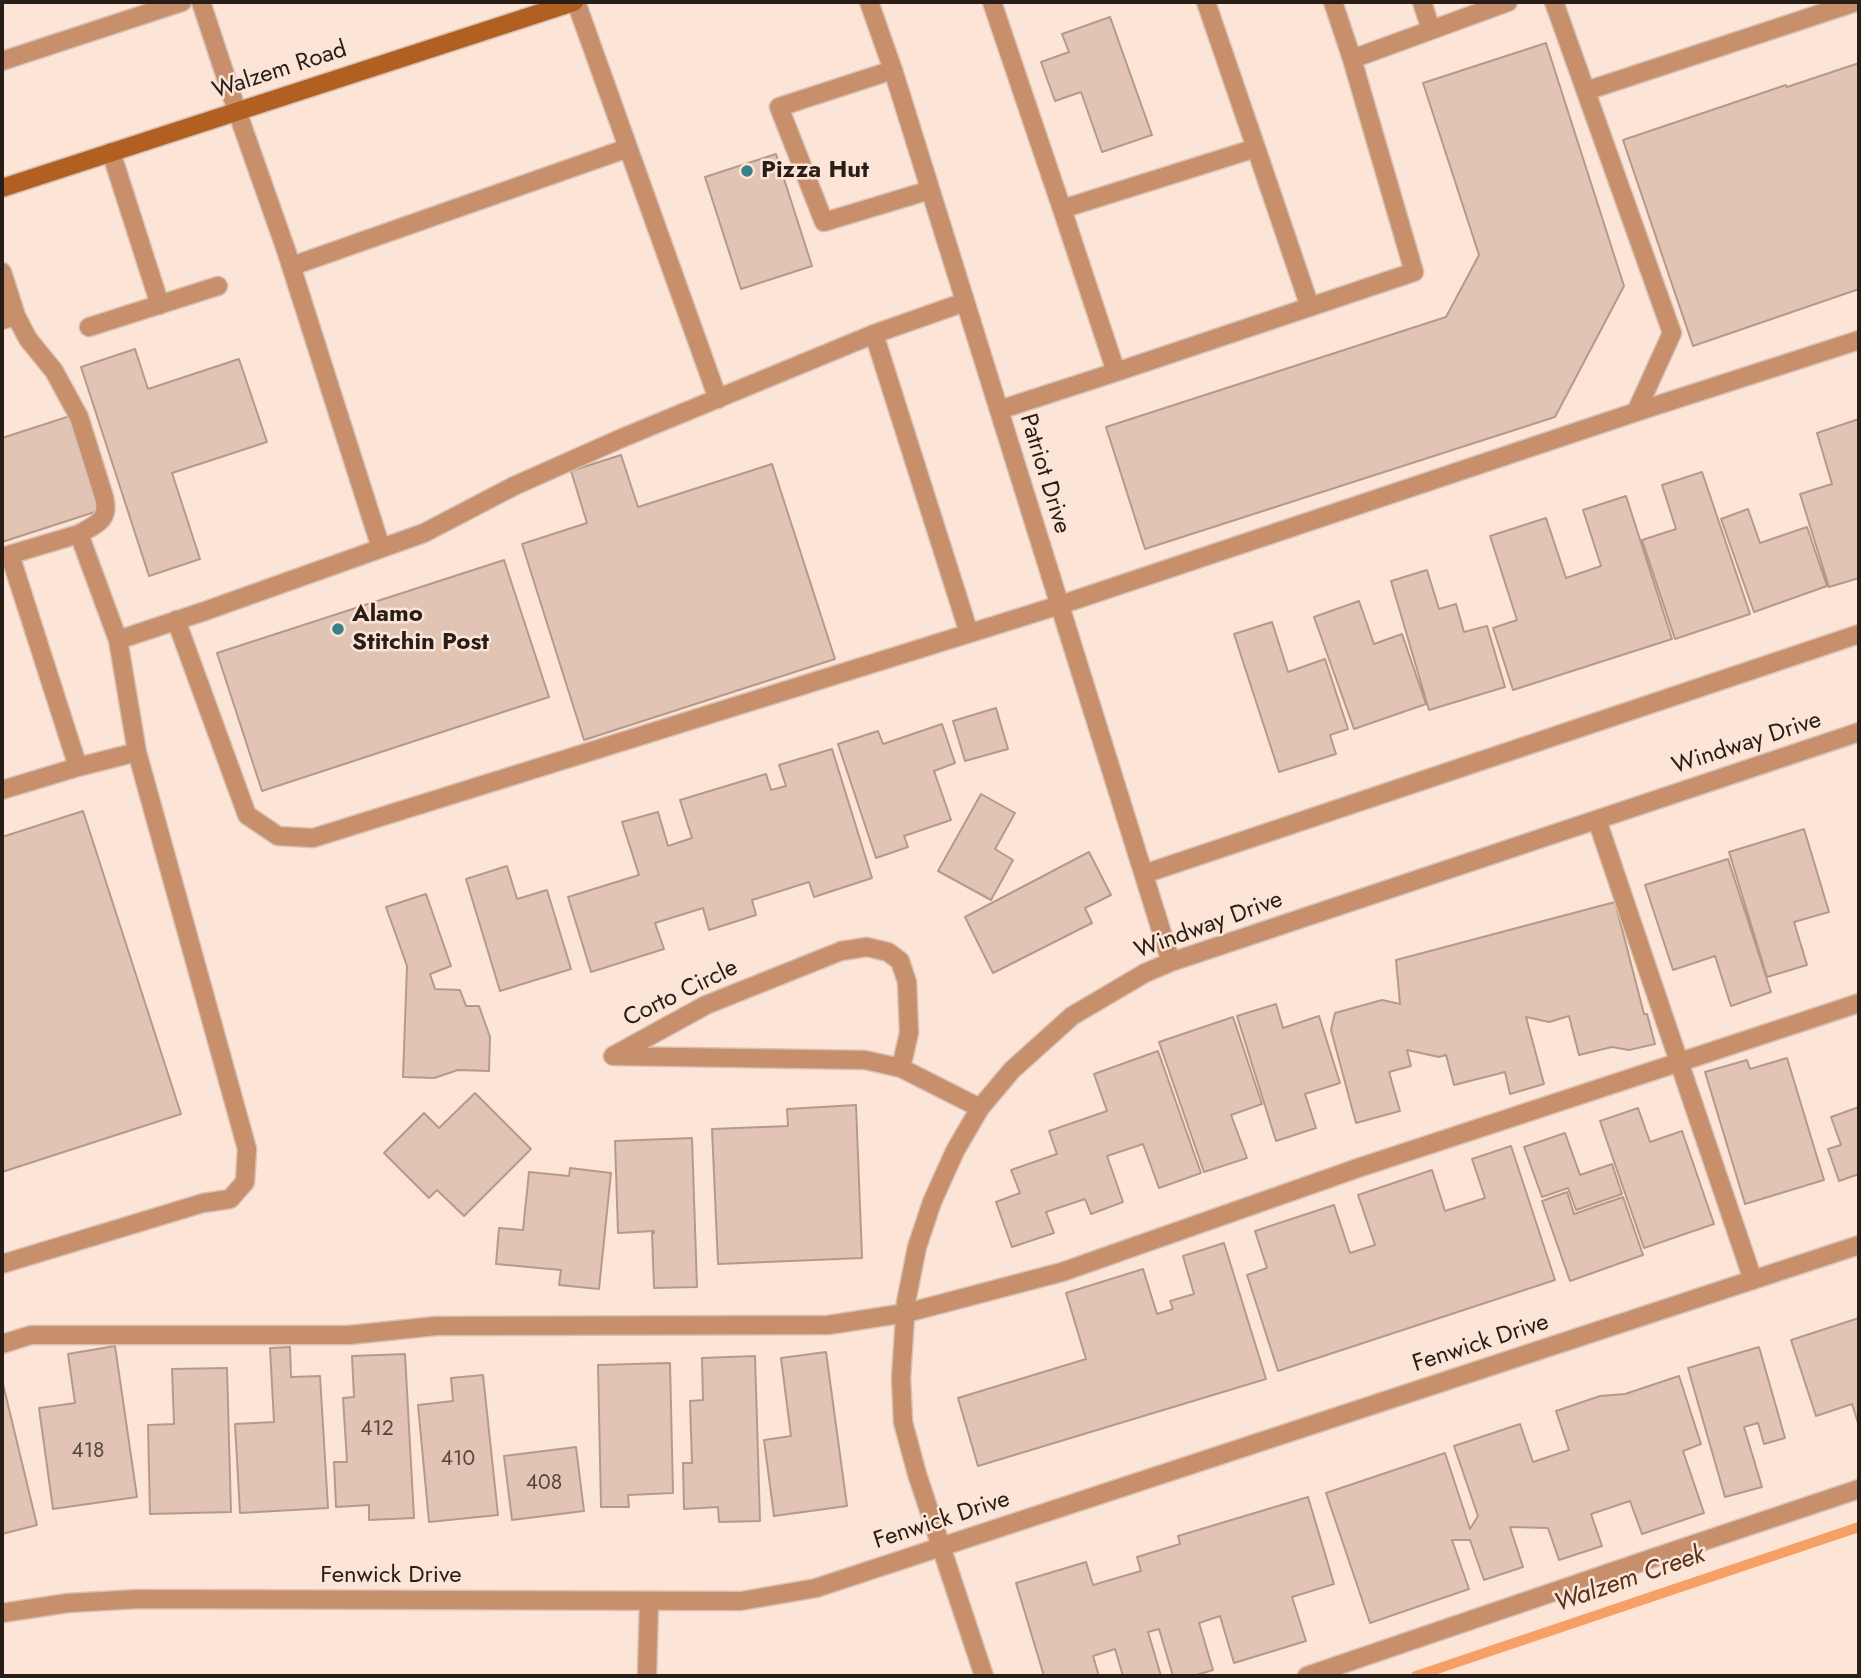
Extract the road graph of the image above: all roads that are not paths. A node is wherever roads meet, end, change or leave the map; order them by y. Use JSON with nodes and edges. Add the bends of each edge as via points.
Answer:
{"nodes":[{"id":1,"x":182,"y":2,"type":"edge"},
{"id":2,"x":201,"y":2,"type":"edge"},
{"id":3,"x":575,"y":2,"type":"edge"},
{"id":4,"x":869,"y":2,"type":"edge"},
{"id":5,"x":992,"y":2,"type":"edge"},
{"id":6,"x":1206,"y":2,"type":"edge"},
{"id":7,"x":1333,"y":2,"type":"edge"},
{"id":8,"x":1422,"y":2,"type":"edge"},
{"id":9,"x":1508,"y":2,"type":"edge"},
{"id":10,"x":1554,"y":2,"type":"edge"},
{"id":11,"x":1856,"y":2,"type":"edge"},
{"id":12,"x":1431,"y":30,"type":"junction"},
{"id":13,"x":1352,"y":59,"type":"junction"},
{"id":14,"x":2,"y":61,"type":"edge"},
{"id":15,"x":892,"y":70,"type":"junction"},
{"id":16,"x":1586,"y":91,"type":"junction"},
{"id":17,"x":237,"y":111,"type":"junction"},
{"id":18,"x":628,"y":148,"type":"junction"},
{"id":19,"x":1256,"y":148,"type":"junction"},
{"id":20,"x":111,"y":152,"type":"junction"},
{"id":21,"x":2,"y":188,"type":"edge"},
{"id":22,"x":930,"y":190,"type":"junction"},
{"id":23,"x":1062,"y":209,"type":"junction"},
{"id":24,"x":292,"y":266,"type":"junction"},
{"id":25,"x":2,"y":272,"type":"edge"},
{"id":26,"x":218,"y":286,"type":"dead end"},
{"id":27,"x":965,"y":302,"type":"junction"},
{"id":28,"x":160,"y":305,"type":"junction"},
{"id":29,"x":1310,"y":307,"type":"junction"},
{"id":30,"x":9,"y":318,"type":"edge"},
{"id":31,"x":89,"y":327,"type":"dead end"},
{"id":32,"x":874,"y":334,"type":"junction"},
{"id":33,"x":1859,"y":340,"type":"edge"},
{"id":34,"x":1116,"y":372,"type":"junction"},
{"id":35,"x":718,"y":399,"type":"junction"},
{"id":36,"x":999,"y":410,"type":"junction"},
{"id":37,"x":1636,"y":412,"type":"junction"},
{"id":38,"x":79,"y":534,"type":"junction"},
{"id":39,"x":381,"y":548,"type":"junction"},
{"id":40,"x":6,"y":556,"type":"edge"},
{"id":41,"x":1060,"y":605,"type":"junction"},
{"id":42,"x":176,"y":620,"type":"junction"},
{"id":43,"x":969,"y":634,"type":"junction"},
{"id":44,"x":1859,"y":634,"type":"edge"},
{"id":45,"x":118,"y":640,"type":"junction"},
{"id":46,"x":1859,"y":732,"type":"edge"},
{"id":47,"x":137,"y":752,"type":"junction"},
{"id":48,"x":78,"y":767,"type":"junction"},
{"id":49,"x":2,"y":790,"type":"edge"},
{"id":50,"x":1597,"y":820,"type":"junction"},
{"id":51,"x":1144,"y":874,"type":"junction"},
{"id":52,"x":1171,"y":962,"type":"junction"},
{"id":53,"x":1859,"y":1003,"type":"edge"},
{"id":54,"x":1680,"y":1063,"type":"junction"},
{"id":55,"x":901,"y":1068,"type":"junction"},
{"id":56,"x":980,"y":1108,"type":"junction"},
{"id":57,"x":1859,"y":1245,"type":"edge"},
{"id":58,"x":2,"y":1264,"type":"edge"},
{"id":59,"x":1753,"y":1280,"type":"junction"},
{"id":60,"x":905,"y":1312,"type":"junction"},
{"id":61,"x":2,"y":1344,"type":"edge"},
{"id":62,"x":1859,"y":1489,"type":"edge"},
{"id":63,"x":941,"y":1547,"type":"junction"},
{"id":64,"x":649,"y":1602,"type":"junction"},
{"id":65,"x":2,"y":1613,"type":"edge"},
{"id":66,"x":647,"y":1676,"type":"edge"},
{"id":67,"x":984,"y":1676,"type":"edge"},
{"id":68,"x":1307,"y":1676,"type":"edge"}],
"edges":[{"from":1,"to":14,"type":"street"},
{"from":2,"to":17,"type":"street"},
{"from":3,"to":17,"type":"main road","name":"Walzem Road"},
{"from":3,"to":18,"type":"street"},
{"from":4,"to":15,"type":"street","name":"Patriot Drive"},
{"from":5,"to":23,"type":"street"},
{"from":6,"to":19,"type":"street"},
{"from":7,"to":13,"type":"street"},
{"from":8,"to":12,"type":"street"},
{"from":9,"to":12,"type":"street"},
{"from":10,"to":16,"type":"street"},
{"from":11,"to":16,"type":"street"},
{"from":12,"to":13,"type":"street"},
{"from":13,"to":29,"type":"street","via":[[1414,272]]},
{"from":15,"to":22,"type":"street","name":"Patriot Drive"},
{"from":15,"to":22,"type":"street","via":[[779,107],[824,222]]},
{"from":16,"to":37,"type":"street","via":[[1672,333]]},
{"from":17,"to":20,"type":"main road","name":"Walzem Road"},
{"from":17,"to":24,"type":"street"},
{"from":18,"to":24,"type":"street"},
{"from":18,"to":35,"type":"street"},
{"from":19,"to":23,"type":"street"},
{"from":19,"to":29,"type":"street"},
{"from":20,"to":21,"type":"main road","name":"Walzem Road"},
{"from":20,"to":28,"type":"street"},
{"from":22,"to":27,"type":"street","name":"Patriot Drive"},
{"from":23,"to":34,"type":"street"},
{"from":24,"to":39,"type":"street"},
{"from":25,"to":30,"type":"street"},
{"from":26,"to":28,"type":"street"},
{"from":27,"to":32,"type":"street"},
{"from":27,"to":36,"type":"street","name":"Patriot Drive"},
{"from":28,"to":31,"type":"street"},
{"from":29,"to":34,"type":"street"},
{"from":30,"to":38,"type":"street","via":[[54,371],[79,417],[107,507],[98,524]]},
{"from":32,"to":35,"type":"street"},
{"from":32,"to":43,"type":"street"},
{"from":33,"to":37,"type":"street"},
{"from":34,"to":36,"type":"street"},
{"from":35,"to":39,"type":"street","via":[[514,486],[424,533]]},
{"from":36,"to":41,"type":"street","name":"Patriot Drive"},
{"from":37,"to":41,"type":"street"},
{"from":38,"to":40,"type":"street"},
{"from":38,"to":45,"type":"street"},
{"from":39,"to":42,"type":"street"},
{"from":40,"to":48,"type":"street"},
{"from":41,"to":43,"type":"street"},
{"from":41,"to":51,"type":"street","name":"Patriot Drive"},
{"from":42,"to":43,"type":"street","via":[[247,815],[278,836],[313,838]]},
{"from":42,"to":45,"type":"street"},
{"from":44,"to":51,"type":"street"},
{"from":45,"to":47,"type":"street"},
{"from":46,"to":50,"type":"street","name":"Windway Drive"},
{"from":47,"to":48,"type":"street"},
{"from":47,"to":58,"type":"street","via":[[247,1149],[245,1182],[230,1199],[203,1203]]},
{"from":48,"to":49,"type":"street"},
{"from":50,"to":52,"type":"street","name":"Windway Drive"},
{"from":50,"to":54,"type":"street"},
{"from":51,"to":52,"type":"street","name":"Patriot Drive"},
{"from":52,"to":56,"type":"street","name":"Windway Drive","via":[[1072,1016],[1012,1070]]},
{"from":53,"to":54,"type":"street"},
{"from":54,"to":59,"type":"street"},
{"from":54,"to":60,"type":"street","via":[[1358,1168],[1062,1272]]},
{"from":55,"to":55,"type":"street","name":"Corto Circle","via":[[909,1033],[907,982],[900,961],[888,952],[867,947],[841,951],[706,1004],[613,1056],[865,1060]]},
{"from":55,"to":56,"type":"street","name":"Corto Circle"},
{"from":56,"to":60,"type":"street","name":"Windway Drive","via":[[954,1151],[932,1202],[917,1247]]},
{"from":57,"to":59,"type":"street","name":"Fenwick Drive"},
{"from":59,"to":63,"type":"street","name":"Fenwick Drive"},
{"from":60,"to":61,"type":"street","via":[[828,1325],[436,1326],[349,1335],[31,1335]]},
{"from":60,"to":63,"type":"street","name":"Windway Drive","via":[[903,1422]]},
{"from":62,"to":68,"type":"street"},
{"from":63,"to":64,"type":"street","name":"Fenwick Drive","via":[[816,1588],[741,1601]]},
{"from":63,"to":67,"type":"street","name":"Windway Drive"},
{"from":64,"to":65,"type":"street","name":"Fenwick Drive","via":[[139,1599]]},
{"from":64,"to":66,"type":"street"}]}
